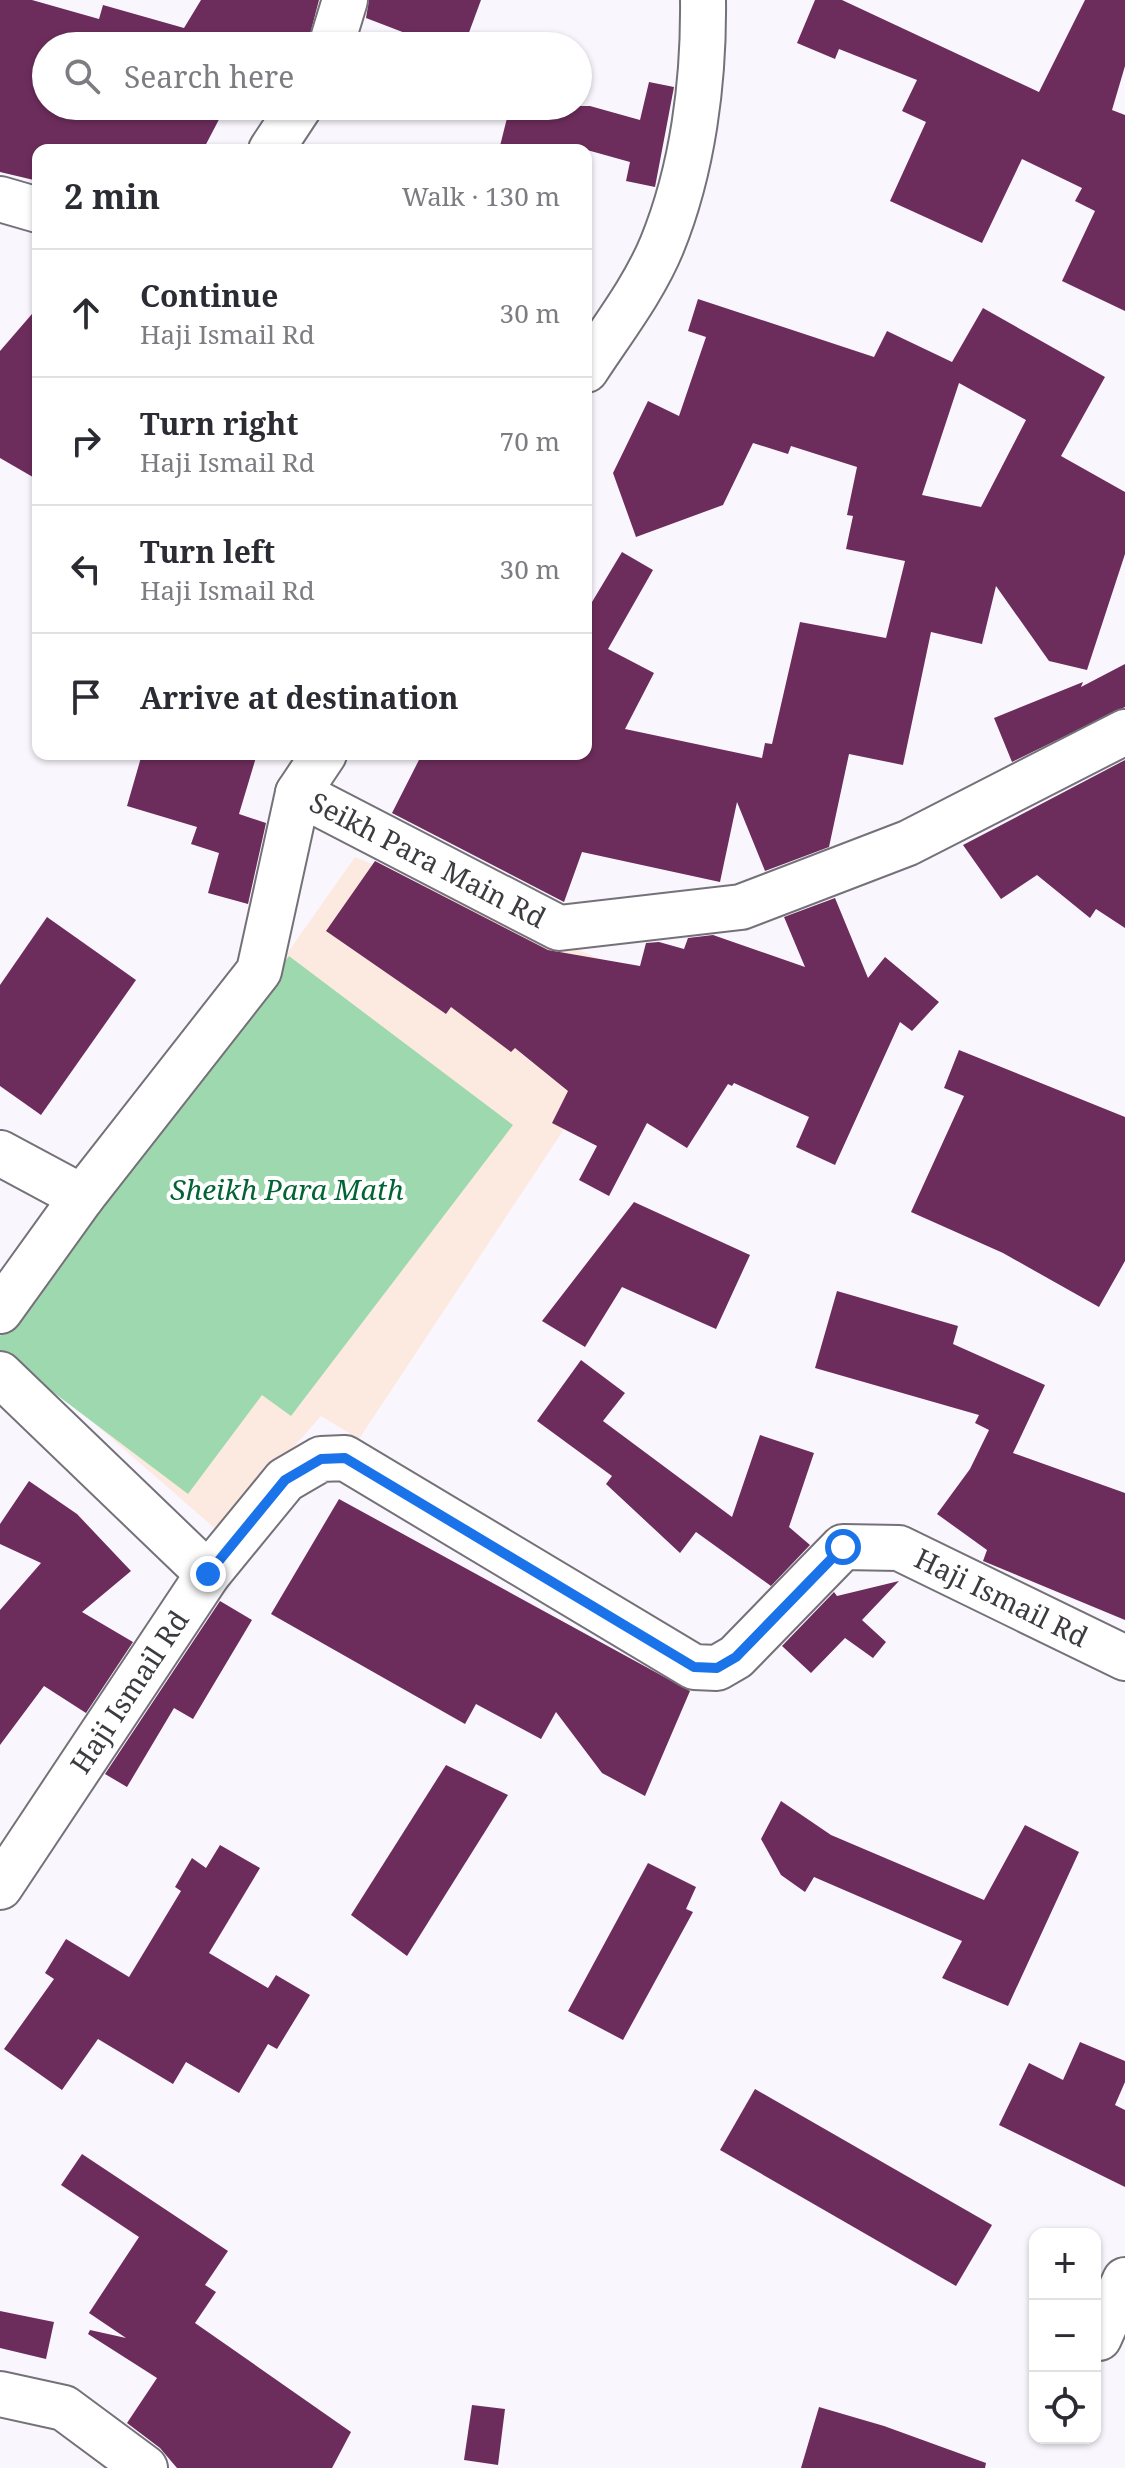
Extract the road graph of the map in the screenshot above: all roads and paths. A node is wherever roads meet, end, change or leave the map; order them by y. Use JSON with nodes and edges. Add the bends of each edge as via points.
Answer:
{"nodes":[{"id":1,"x":345,"y":0,"type":"edge"},
{"id":2,"x":703,"y":0,"type":"edge"},
{"id":3,"x":335,"y":32,"type":"edge"},
{"id":4,"x":291,"y":120,"type":"edge"},
{"id":5,"x":275,"y":144,"type":"edge"},
{"id":6,"x":0,"y":199,"type":"edge"},
{"id":7,"x":32,"y":208,"type":"edge"},
{"id":8,"x":592,"y":360,"type":"edge"},
{"id":9,"x":1125,"y":732,"type":"edge"},
{"id":10,"x":320,"y":760,"type":"edge"},
{"id":11,"x":298,"y":793,"type":"junction"},
{"id":12,"x":0,"y":1153,"type":"edge"},
{"id":13,"x":82,"y":1197,"type":"junction"},
{"id":14,"x":0,"y":1311,"type":"edge"},
{"id":15,"x":0,"y":1374,"type":"edge"},
{"id":16,"x":208,"y":1574,"type":"junction"},
{"id":17,"x":1125,"y":1658,"type":"edge"},
{"id":18,"x":0,"y":1887,"type":"edge"},
{"id":19,"x":1125,"y":2280,"type":"edge"},
{"id":20,"x":1101,"y":2334,"type":"edge"},
{"id":21,"x":0,"y":2394,"type":"edge"},
{"id":22,"x":145,"y":2468,"type":"edge"}],
"edges":[{"from":1,"to":3,"type":"street"},
{"from":2,"to":8,"type":"street","via":[[704,65],[685,166],[662,246]]},
{"from":4,"to":5,"type":"street"},
{"from":6,"to":7,"type":"street"},
{"from":9,"to":11,"type":"street","name":"Seikh Para Main Rd","via":[[908,843],[741,907],[559,928]]},
{"from":10,"to":11,"type":"street"},
{"from":11,"to":13,"type":"street","name":"Seikh Para Main Rd","via":[[259,971]]},
{"from":12,"to":13,"type":"street"},
{"from":13,"to":14,"type":"street","name":"Seikh Para Main Rd"},
{"from":15,"to":16,"type":"street"},
{"from":16,"to":17,"type":"street","name":"Haji Ismail Rd","via":[[285,1480],[321,1459],[345,1458],[694,1667],[717,1668],[736,1657],[843,1547],[899,1548]]},
{"from":16,"to":18,"type":"street","name":"Haji Ismail Rd"},
{"from":19,"to":20,"type":"street"},
{"from":21,"to":22,"type":"street","via":[[64,2408]]}]}
